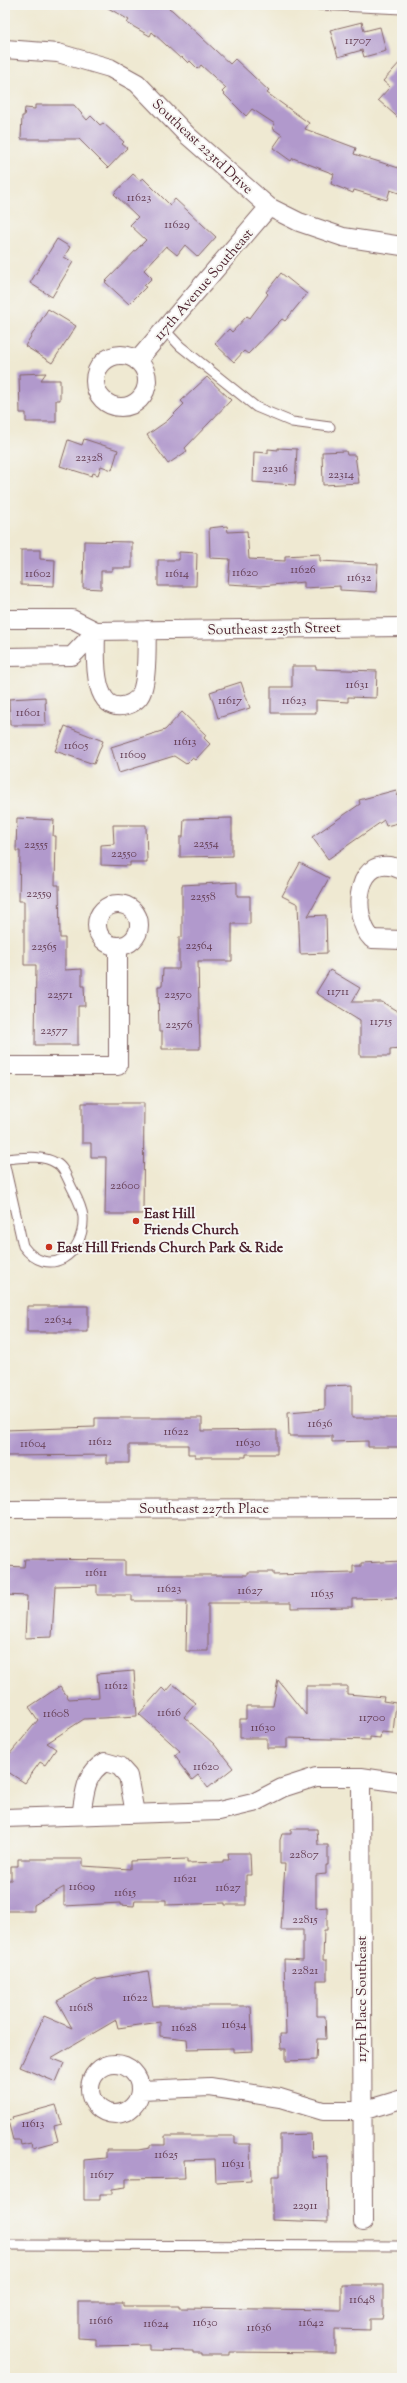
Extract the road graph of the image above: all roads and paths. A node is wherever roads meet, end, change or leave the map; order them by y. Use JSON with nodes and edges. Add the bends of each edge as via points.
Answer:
{"nodes":[{"id":1,"x":319,"y":5,"type":"edge"},
{"id":2,"x":402,"y":9,"type":"edge"},
{"id":3,"x":5,"y":49,"type":"edge"},
{"id":4,"x":269,"y":207,"type":"junction"},
{"id":5,"x":402,"y":246,"type":"edge"},
{"id":6,"x":164,"y":329,"type":"junction"},
{"id":7,"x":137,"y":361,"type":"dead end"},
{"id":8,"x":330,"y":427,"type":"dead end"},
{"id":9,"x":5,"y":619,"type":"edge"},
{"id":10,"x":402,"y":627,"type":"edge"},
{"id":11,"x":147,"y":630,"type":"junction"},
{"id":12,"x":96,"y":631,"type":"junction"},
{"id":13,"x":5,"y":657,"type":"edge"},
{"id":14,"x":402,"y":870,"type":"edge"},
{"id":15,"x":402,"y":940,"type":"edge"},
{"id":16,"x":118,"y":946,"type":"dead end"},
{"id":17,"x":5,"y":1066,"type":"edge"},
{"id":18,"x":5,"y":1159,"type":"edge"},
{"id":19,"x":5,"y":1166,"type":"edge"},
{"id":20,"x":402,"y":1508,"type":"edge"},
{"id":21,"x":5,"y":1509,"type":"edge"},
{"id":22,"x":361,"y":1777,"type":"junction"},
{"id":23,"x":402,"y":1783,"type":"edge"},
{"id":24,"x":135,"y":1814,"type":"junction"},
{"id":25,"x":81,"y":1815,"type":"junction"},
{"id":26,"x":5,"y":1818,"type":"edge"},
{"id":27,"x":141,"y":2090,"type":"dead end"},
{"id":28,"x":402,"y":2099,"type":"edge"},
{"id":29,"x":362,"y":2111,"type":"junction"},
{"id":30,"x":362,"y":2222,"type":"dead end"},
{"id":31,"x":5,"y":2245,"type":"edge"},
{"id":32,"x":402,"y":2246,"type":"edge"}],
"edges":[{"from":1,"to":2,"type":"lane"},
{"from":3,"to":4,"type":"street","name":"Southeast 223rd Drive","via":[[65,54],[110,68],[137,84],[187,135]]},
{"from":4,"to":5,"type":"street","name":"Southeast 223rd Drive","via":[[298,222],[343,237]]},
{"from":4,"to":6,"type":"street","name":"117th Avenue Southeast"},
{"from":6,"to":7,"type":"street","name":"117th Avenue Southeast"},
{"from":6,"to":8,"type":"lane","via":[[180,346],[256,407],[292,422]]},
{"from":9,"to":12,"type":"street","name":"Southeast 225th Street","via":[[72,619]]},
{"from":10,"to":11,"type":"street","name":"Southeast 225th Street"},
{"from":11,"to":12,"type":"street","name":"Southeast 225th Street"},
{"from":11,"to":12,"type":"street","via":[[143,687],[134,702],[117,706],[110,703],[99,688],[96,674]]},
{"from":12,"to":13,"type":"street","via":[[72,656]]},
{"from":14,"to":15,"type":"street","via":[[384,865],[374,868],[366,875],[361,887],[362,924],[367,933],[372,939]]},
{"from":16,"to":17,"type":"street","via":[[118,1066]]},
{"from":18,"to":19,"type":"lane","via":[[46,1158],[58,1163],[63,1169],[81,1206],[83,1218],[76,1248],[69,1257],[52,1262],[30,1257],[23,1246]]},
{"from":20,"to":21,"type":"street","name":"Southeast 227th Place"},
{"from":22,"to":23,"type":"street"},
{"from":22,"to":24,"type":"street","via":[[316,1777],[282,1788],[253,1803],[220,1811]]},
{"from":22,"to":29,"type":"street","name":"117th Place Southeast"},
{"from":24,"to":25,"type":"street"},
{"from":24,"to":25,"type":"street","via":[[128,1776],[119,1766],[105,1762],[94,1768],[87,1783]]},
{"from":25,"to":26,"type":"street"},
{"from":27,"to":29,"type":"street","via":[[210,2087],[280,2098],[323,2111]]},
{"from":28,"to":29,"type":"street"},
{"from":29,"to":30,"type":"street","name":"117th Place Southeast"},
{"from":31,"to":32,"type":"lane"}]}
